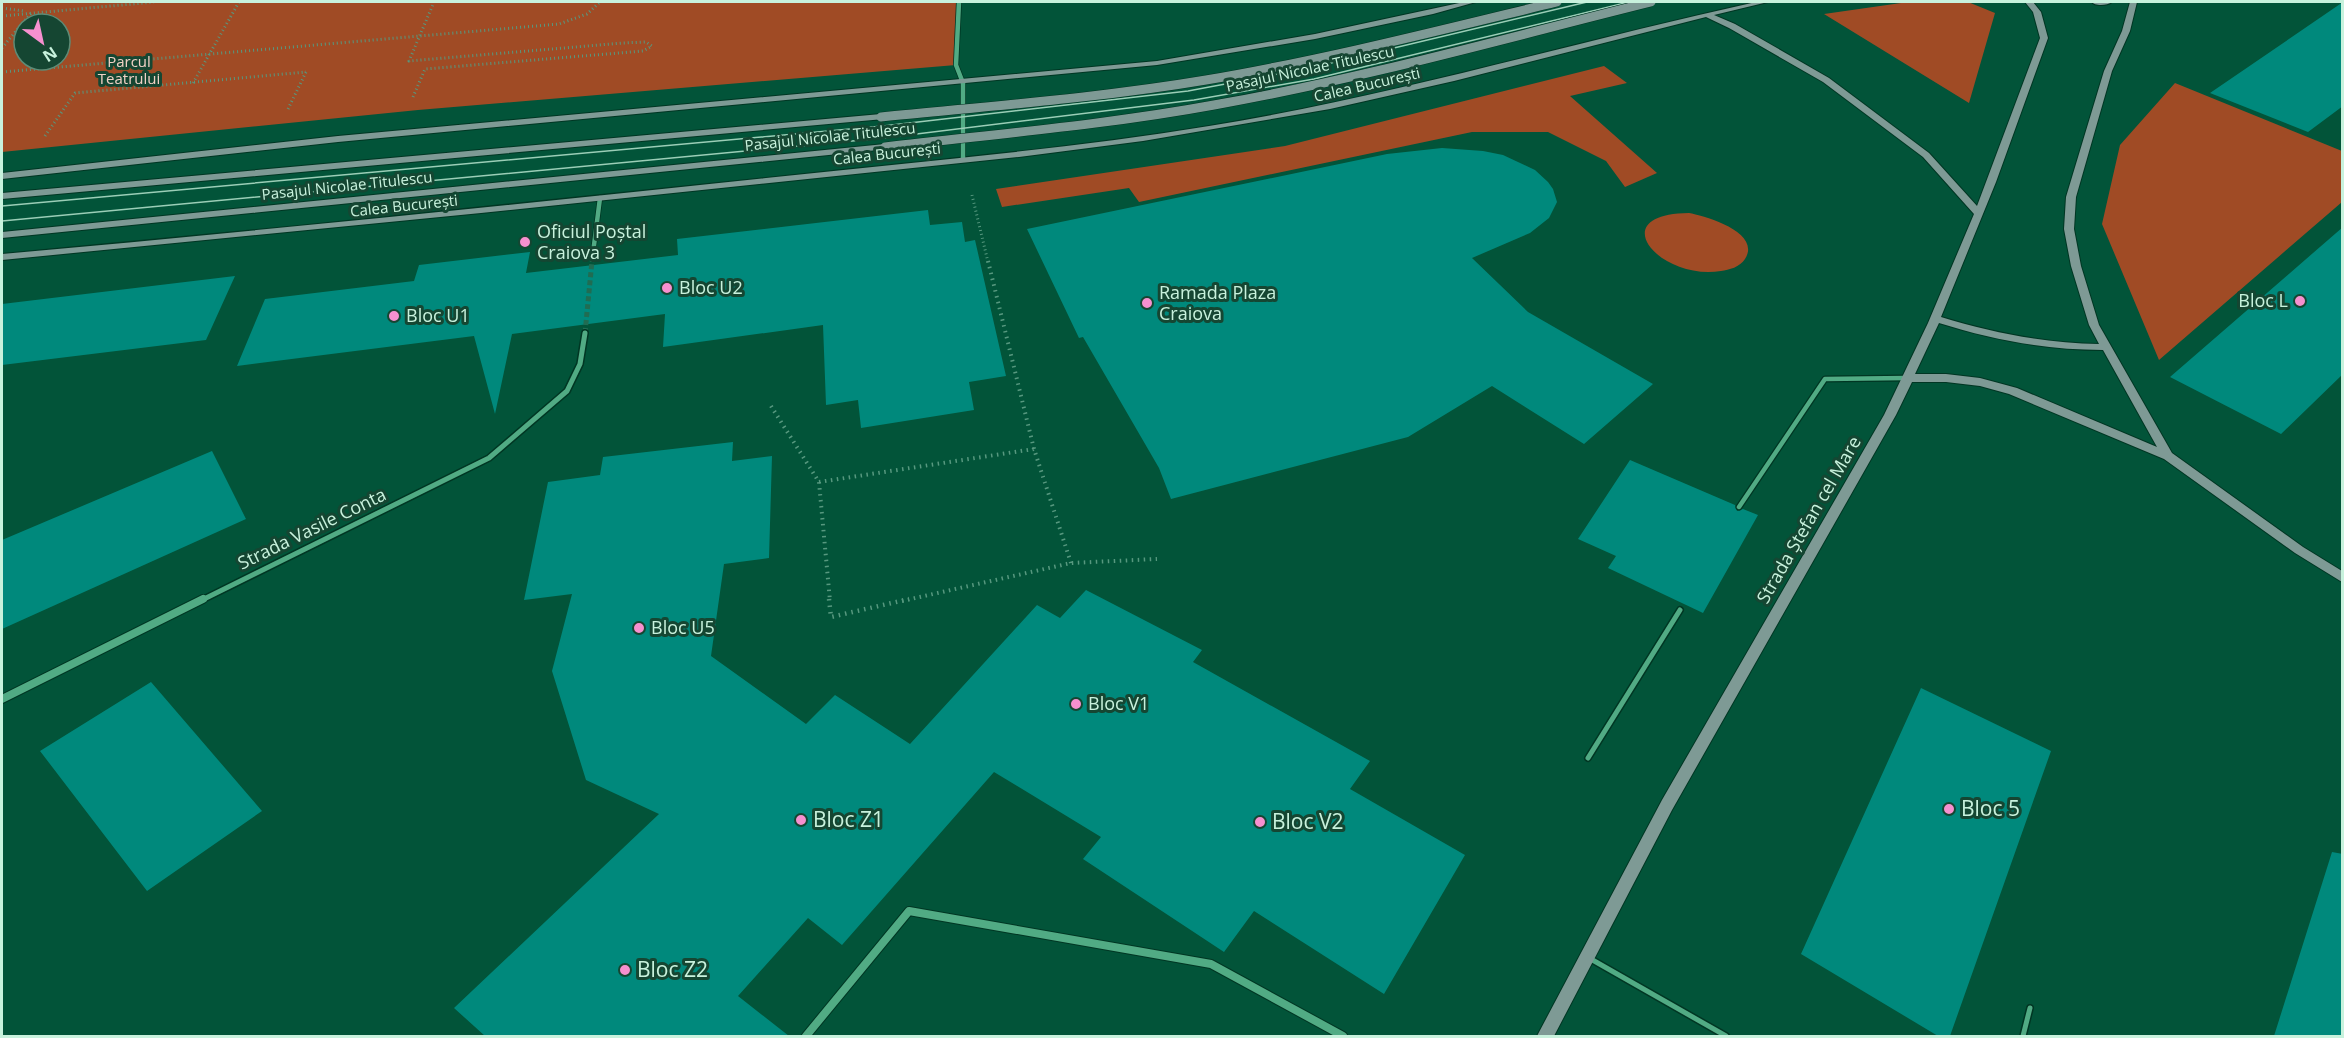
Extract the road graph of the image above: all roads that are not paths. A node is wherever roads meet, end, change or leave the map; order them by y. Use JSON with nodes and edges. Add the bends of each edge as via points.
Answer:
{"nodes":[{"id":1,"x":959,"y":2,"type":"edge"},
{"id":2,"x":1472,"y":2,"type":"edge"},
{"id":3,"x":1557,"y":2,"type":"edge"},
{"id":4,"x":1652,"y":2,"type":"edge"},
{"id":5,"x":1764,"y":2,"type":"edge"},
{"id":6,"x":2030,"y":2,"type":"edge"},
{"id":7,"x":2095,"y":2,"type":"edge"},
{"id":8,"x":2108,"y":2,"type":"edge"},
{"id":9,"x":2134,"y":2,"type":"edge"},
{"id":10,"x":1705,"y":14,"type":"junction"},
{"id":11,"x":963,"y":83,"type":"junction"},
{"id":12,"x":963,"y":159,"type":"junction"},
{"id":13,"x":2,"y":176,"type":"edge"},
{"id":14,"x":2,"y":196,"type":"edge"},
{"id":15,"x":600,"y":198,"type":"junction"},
{"id":16,"x":1979,"y":214,"type":"junction"},
{"id":17,"x":2,"y":235,"type":"edge"},
{"id":18,"x":593,"y":253,"type":"tunnel mouth"},
{"id":19,"x":2,"y":257,"type":"edge"},
{"id":20,"x":1936,"y":319,"type":"junction"},
{"id":21,"x":585,"y":333,"type":"tunnel mouth"},
{"id":22,"x":2106,"y":347,"type":"junction"},
{"id":23,"x":1909,"y":378,"type":"junction"},
{"id":24,"x":2168,"y":456,"type":"junction"},
{"id":25,"x":1739,"y":507,"type":"dead end"},
{"id":26,"x":2343,"y":577,"type":"edge"},
{"id":27,"x":1680,"y":610,"type":"dead end"},
{"id":28,"x":2,"y":699,"type":"edge"},
{"id":29,"x":1588,"y":758,"type":"dead end"},
{"id":30,"x":1587,"y":957,"type":"junction"},
{"id":31,"x":2030,"y":1008,"type":"dead end"},
{"id":32,"x":806,"y":1036,"type":"edge"},
{"id":33,"x":1343,"y":1036,"type":"edge"},
{"id":34,"x":1545,"y":1036,"type":"edge"},
{"id":35,"x":1726,"y":1036,"type":"edge"},
{"id":36,"x":2023,"y":1036,"type":"edge"}],
"edges":[{"from":1,"to":11,"type":"street","via":[[956,65]]},
{"from":2,"to":11,"type":"main road","via":[[1234,53]]},
{"from":3,"to":14,"type":"main road","name":"Pasajul Nicolae Titulescu","bridge":true,"via":[[1332,56],[1206,80],[1062,99]]},
{"from":4,"to":17,"type":"main road","name":"Pasajul Nicolae Titulescu","bridge":true,"via":[[1326,83],[1213,105],[1052,128]]},
{"from":5,"to":10,"type":"main road","name":"Calea București"},
{"from":6,"to":16,"type":"main road","name":"Strada Ștefan cel Mare","via":[[2044,38]]},
{"from":7,"to":8,"type":"main road"},
{"from":9,"to":22,"type":"main road","via":[[2108,71],[2071,196],[2069,230],[2076,266],[2094,325]]},
{"from":10,"to":12,"type":"main road","name":"Calea București","via":[[1397,93],[1302,113],[1217,128]]},
{"from":10,"to":16,"type":"main road","via":[[1826,80],[1926,155]]},
{"from":11,"to":12,"type":"street"},
{"from":11,"to":13,"type":"main road","via":[[338,139]]},
{"from":12,"to":15,"type":"main road","name":"Calea București"},
{"from":15,"to":18,"type":"street"},
{"from":15,"to":19,"type":"main road","name":"Calea București","via":[[308,230]]},
{"from":16,"to":20,"type":"main road","name":"Strada Ștefan cel Mare"},
{"from":20,"to":22,"type":"main road","via":[[2032,344]]},
{"from":20,"to":23,"type":"main road","name":"Strada Ștefan cel Mare"},
{"from":21,"to":28,"type":"street","name":"Strada Vasile Conta","via":[[580,364],[567,391],[489,458]]},
{"from":22,"to":24,"type":"main road"},
{"from":23,"to":24,"type":"main road","via":[[1980,382],[2013,391]]},
{"from":23,"to":25,"type":"lane","via":[[1825,379]]},
{"from":23,"to":30,"type":"main road","name":"Strada Ștefan cel Mare","via":[[1666,805]]},
{"from":24,"to":26,"type":"main road"},
{"from":27,"to":29,"type":"lane"},
{"from":30,"to":34,"type":"main road","name":"Strada Ștefan cel Mare"},
{"from":30,"to":35,"type":"lane"},
{"from":31,"to":36,"type":"lane"},
{"from":32,"to":33,"type":"street","via":[[909,910],[1211,964]]}]}
